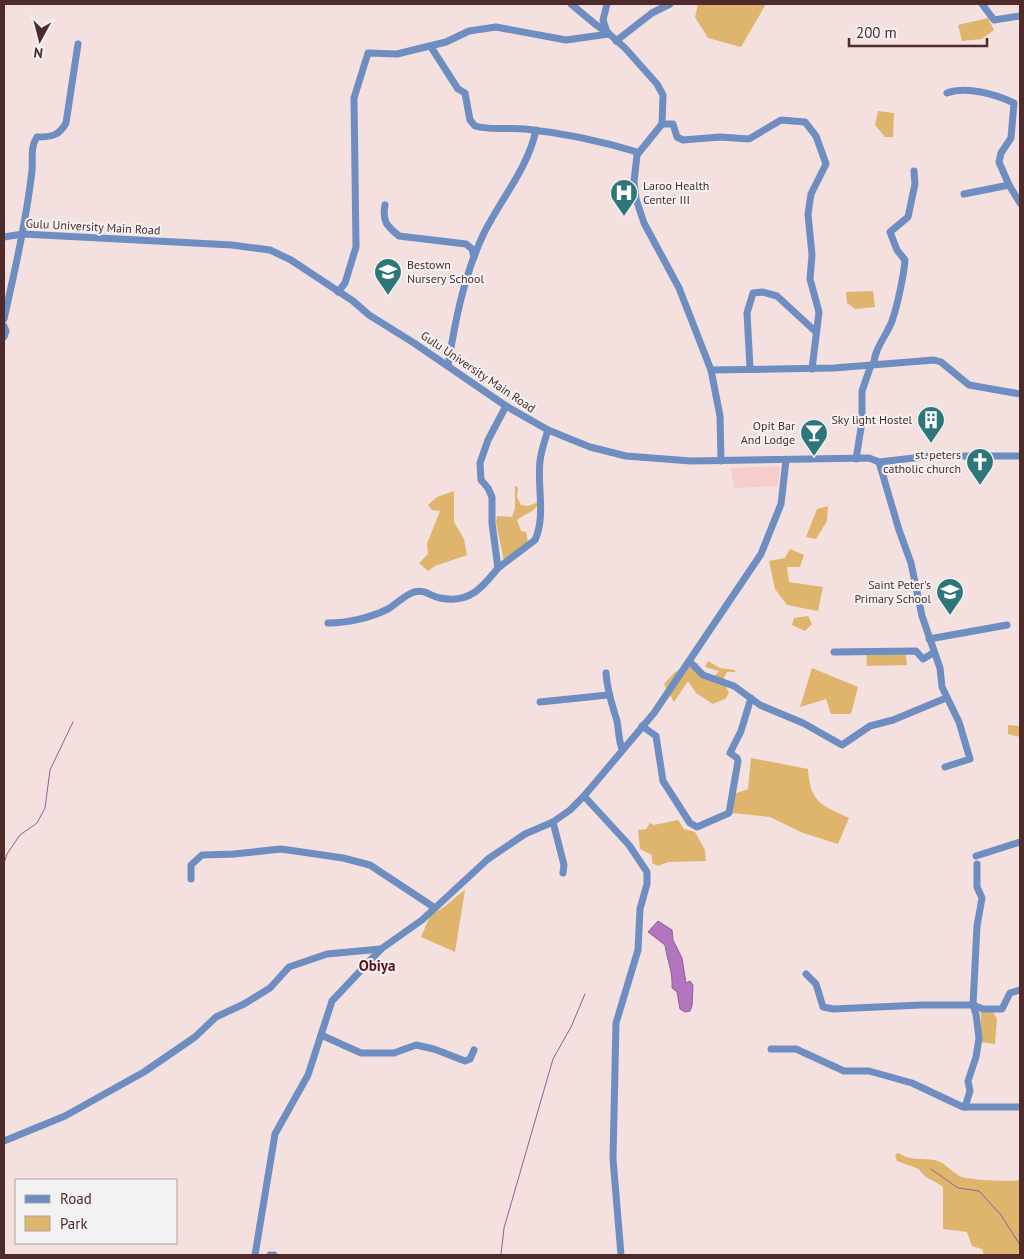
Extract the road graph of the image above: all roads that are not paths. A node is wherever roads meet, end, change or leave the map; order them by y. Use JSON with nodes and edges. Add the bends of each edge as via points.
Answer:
{"nodes":[{"id":1,"x":571,"y":4,"type":"edge"},
{"id":2,"x":607,"y":4,"type":"edge"},
{"id":3,"x":670,"y":4,"type":"edge"},
{"id":4,"x":982,"y":4,"type":"edge"},
{"id":5,"x":1020,"y":16,"type":"edge"},
{"id":6,"x":596,"y":26,"type":"junction"},
{"id":7,"x":608,"y":33,"type":"junction"},
{"id":8,"x":623,"y":36,"type":"junction"},
{"id":9,"x":589,"y":38,"type":"junction"},
{"id":10,"x":616,"y":41,"type":"junction"},
{"id":11,"x":78,"y":44,"type":"dead end"},
{"id":12,"x":431,"y":47,"type":"junction"},
{"id":13,"x":947,"y":93,"type":"dead end"},
{"id":14,"x":662,"y":124,"type":"junction"},
{"id":15,"x":536,"y":130,"type":"junction"},
{"id":16,"x":638,"y":152,"type":"junction"},
{"id":17,"x":914,"y":171,"type":"dead end"},
{"id":18,"x":1008,"y":185,"type":"junction"},
{"id":19,"x":964,"y":194,"type":"dead end"},
{"id":20,"x":1020,"y":203,"type":"edge"},
{"id":21,"x":384,"y":205,"type":"dead end"},
{"id":22,"x":23,"y":234,"type":"junction"},
{"id":23,"x":4,"y":237,"type":"edge"},
{"id":24,"x":474,"y":257,"type":"junction"},
{"id":25,"x":338,"y":292,"type":"junction"},
{"id":26,"x":4,"y":319,"type":"edge"},
{"id":27,"x":4,"y":326,"type":"edge"},
{"id":28,"x":816,"y":332,"type":"junction"},
{"id":29,"x":4,"y":337,"type":"edge"},
{"id":30,"x":873,"y":364,"type":"junction"},
{"id":31,"x":448,"y":366,"type":"junction"},
{"id":32,"x":750,"y":368,"type":"junction"},
{"id":33,"x":812,"y":369,"type":"junction"},
{"id":34,"x":711,"y":370,"type":"junction"},
{"id":35,"x":1020,"y":394,"type":"edge"},
{"id":36,"x":506,"y":406,"type":"junction"},
{"id":37,"x":548,"y":430,"type":"junction"},
{"id":38,"x":1020,"y":456,"type":"edge"},
{"id":39,"x":856,"y":459,"type":"junction"},
{"id":40,"x":786,"y":460,"type":"junction"},
{"id":41,"x":721,"y":461,"type":"junction"},
{"id":42,"x":879,"y":462,"type":"junction"},
{"id":43,"x":498,"y":568,"type":"junction"},
{"id":44,"x":328,"y":623,"type":"dead end"},
{"id":45,"x":1007,"y":625,"type":"dead end"},
{"id":46,"x":929,"y":639,"type":"junction"},
{"id":47,"x":834,"y":652,"type":"dead end"},
{"id":48,"x":933,"y":652,"type":"junction"},
{"id":49,"x":690,"y":662,"type":"junction"},
{"id":50,"x":606,"y":673,"type":"dead end"},
{"id":51,"x":608,"y":695,"type":"junction"},
{"id":52,"x":750,"y":698,"type":"junction"},
{"id":53,"x":946,"y":698,"type":"junction"},
{"id":54,"x":540,"y":702,"type":"dead end"},
{"id":55,"x":642,"y":726,"type":"junction"},
{"id":56,"x":622,"y":749,"type":"junction"},
{"id":57,"x":945,"y":767,"type":"dead end"},
{"id":58,"x":584,"y":796,"type":"junction"},
{"id":59,"x":553,"y":822,"type":"junction"},
{"id":60,"x":1020,"y":842,"type":"edge"},
{"id":61,"x":563,"y":873,"type":"dead end"},
{"id":62,"x":191,"y":879,"type":"dead end"},
{"id":63,"x":435,"y":908,"type":"junction"},
{"id":64,"x":381,"y":949,"type":"junction"},
{"id":65,"x":806,"y":974,"type":"dead end"},
{"id":66,"x":1020,"y":990,"type":"edge"},
{"id":67,"x":973,"y":1005,"type":"junction"},
{"id":68,"x":321,"y":1035,"type":"junction"},
{"id":69,"x":771,"y":1049,"type":"dead end"},
{"id":70,"x":474,"y":1050,"type":"dead end"},
{"id":71,"x":965,"y":1107,"type":"junction"},
{"id":72,"x":1020,"y":1107,"type":"edge"},
{"id":73,"x":4,"y":1141,"type":"edge"},
{"id":74,"x":257,"y":1254,"type":"edge"},
{"id":75,"x":270,"y":1255,"type":"edge"},
{"id":76,"x":274,"y":1255,"type":"edge"},
{"id":77,"x":621,"y":1255,"type":"edge"}],
"edges":[{"from":1,"to":6,"type":"street"},
{"from":2,"to":7,"type":"street","via":[[603,20]]},
{"from":3,"to":8,"type":"street","via":[[652,13]]},
{"from":4,"to":5,"type":"street","via":[[994,20]]},
{"from":6,"to":7,"type":"street"},
{"from":6,"to":9,"type":"street"},
{"from":7,"to":8,"type":"street"},
{"from":7,"to":9,"type":"street"},
{"from":7,"to":10,"type":"street"},
{"from":8,"to":10,"type":"street"},
{"from":9,"to":12,"type":"street","via":[[566,40],[496,27],[469,31]]},
{"from":10,"to":14,"type":"street","via":[[660,88],[664,102]]},
{"from":11,"to":22,"type":"street","via":[[66,123],[58,134],[37,137],[33,143]]},
{"from":12,"to":15,"type":"street","via":[[458,89],[464,93],[473,125]]},
{"from":12,"to":25,"type":"street","via":[[397,54],[368,54],[354,98],[356,247],[346,282]]},
{"from":13,"to":18,"type":"street","via":[[990,94],[1014,103],[1011,138],[999,162]]},
{"from":14,"to":16,"type":"street"},
{"from":14,"to":28,"type":"street","via":[[673,124],[677,137],[684,140],[749,139],[781,120],[808,124],[826,164],[811,194],[808,214],[812,255],[810,279],[819,312]]},
{"from":15,"to":16,"type":"street","via":[[579,136]]},
{"from":15,"to":24,"type":"street","via":[[527,156]]},
{"from":16,"to":34,"type":"street","via":[[634,182],[644,223],[679,288]]},
{"from":17,"to":30,"type":"street","via":[[915,184],[908,217],[890,232],[905,260],[904,272],[894,314]]},
{"from":18,"to":19,"type":"street"},
{"from":18,"to":20,"type":"street"},
{"from":21,"to":24,"type":"street","via":[[383,217],[392,232],[399,236],[466,244]]},
{"from":22,"to":23,"type":"street","name":"Gulu University Main Road"},
{"from":22,"to":25,"type":"street","name":"Gulu University Main Road","via":[[260,248],[285,257]]},
{"from":22,"to":26,"type":"street"},
{"from":24,"to":31,"type":"street","via":[[456,317]]},
{"from":25,"to":31,"type":"street","name":"Gulu University Main Road","via":[[353,300],[369,316]]},
{"from":27,"to":29,"type":"street"},
{"from":28,"to":32,"type":"street","via":[[777,296],[753,293],[747,313]]},
{"from":28,"to":33,"type":"street"},
{"from":30,"to":33,"type":"street"},
{"from":30,"to":35,"type":"street","via":[[938,360],[969,385]]},
{"from":30,"to":39,"type":"street","via":[[862,391],[862,422]]},
{"from":31,"to":36,"type":"street","name":"Gulu University Main Road"},
{"from":32,"to":33,"type":"street"},
{"from":32,"to":34,"type":"street"},
{"from":34,"to":41,"type":"street","via":[[720,416]]},
{"from":36,"to":37,"type":"street","name":"Gulu University Main Road"},
{"from":36,"to":43,"type":"street","via":[[480,463],[481,480],[492,497]]},
{"from":37,"to":41,"type":"street","name":"Gulu University Main Road","via":[[590,447],[626,456]]},
{"from":37,"to":43,"type":"street","via":[[540,460],[538,534],[535,540]]},
{"from":38,"to":42,"type":"street","name":"Gulu University Main Road","via":[[931,456]]},
{"from":39,"to":40,"type":"street","name":"Gulu University Main Road"},
{"from":39,"to":42,"type":"street","name":"Gulu University Main Road","via":[[869,458]]},
{"from":40,"to":41,"type":"street","name":"Gulu University Main Road"},
{"from":40,"to":49,"type":"street","via":[[781,504],[761,554]]},
{"from":42,"to":46,"type":"street","via":[[911,563]]},
{"from":43,"to":44,"type":"street","via":[[483,587],[468,596],[447,599],[414,592],[383,611],[346,623]]},
{"from":45,"to":46,"type":"street"},
{"from":46,"to":48,"type":"street"},
{"from":47,"to":48,"type":"street","via":[[916,651],[923,660]]},
{"from":48,"to":53,"type":"street"},
{"from":49,"to":52,"type":"street","via":[[703,675],[734,686]]},
{"from":49,"to":55,"type":"street"},
{"from":50,"to":51,"type":"street"},
{"from":51,"to":54,"type":"street"},
{"from":51,"to":56,"type":"street"},
{"from":52,"to":53,"type":"street","via":[[842,745],[870,726]]},
{"from":52,"to":55,"type":"street","via":[[742,731],[730,753],[738,761],[729,813],[697,827],[690,823],[663,781],[656,736]]},
{"from":53,"to":57,"type":"street","via":[[956,715],[970,759]]},
{"from":55,"to":56,"type":"street"},
{"from":56,"to":58,"type":"street"},
{"from":58,"to":59,"type":"street"},
{"from":58,"to":77,"type":"street","via":[[629,845],[647,872],[640,909],[638,950],[616,1024],[613,1159]]},
{"from":59,"to":61,"type":"street","via":[[564,865]]},
{"from":59,"to":63,"type":"street","via":[[525,834],[499,851]]},
{"from":60,"to":67,"type":"street","via":[[977,860],[978,887],[982,898],[977,926]]},
{"from":62,"to":63,"type":"street","via":[[191,865],[202,854],[280,849],[305,851],[370,865]]},
{"from":63,"to":64,"type":"street"},
{"from":64,"to":68,"type":"street","via":[[332,1001]]},
{"from":64,"to":73,"type":"street","via":[[327,954],[289,966],[270,988],[216,1016],[195,1037],[144,1072],[65,1116]]},
{"from":65,"to":67,"type":"street","via":[[816,984],[823,1007],[828,1008]]},
{"from":66,"to":67,"type":"street","via":[[1010,993],[1002,1009],[983,1009]]},
{"from":67,"to":71,"type":"street","via":[[979,1038]]},
{"from":68,"to":70,"type":"street","via":[[363,1054],[394,1053],[416,1045],[465,1061],[470,1059]]},
{"from":68,"to":74,"type":"street","via":[[308,1075],[275,1134]]},
{"from":69,"to":71,"type":"street","via":[[796,1049],[844,1071],[869,1071],[912,1083]]},
{"from":71,"to":72,"type":"street"},
{"from":75,"to":76,"type":"street"}]}
